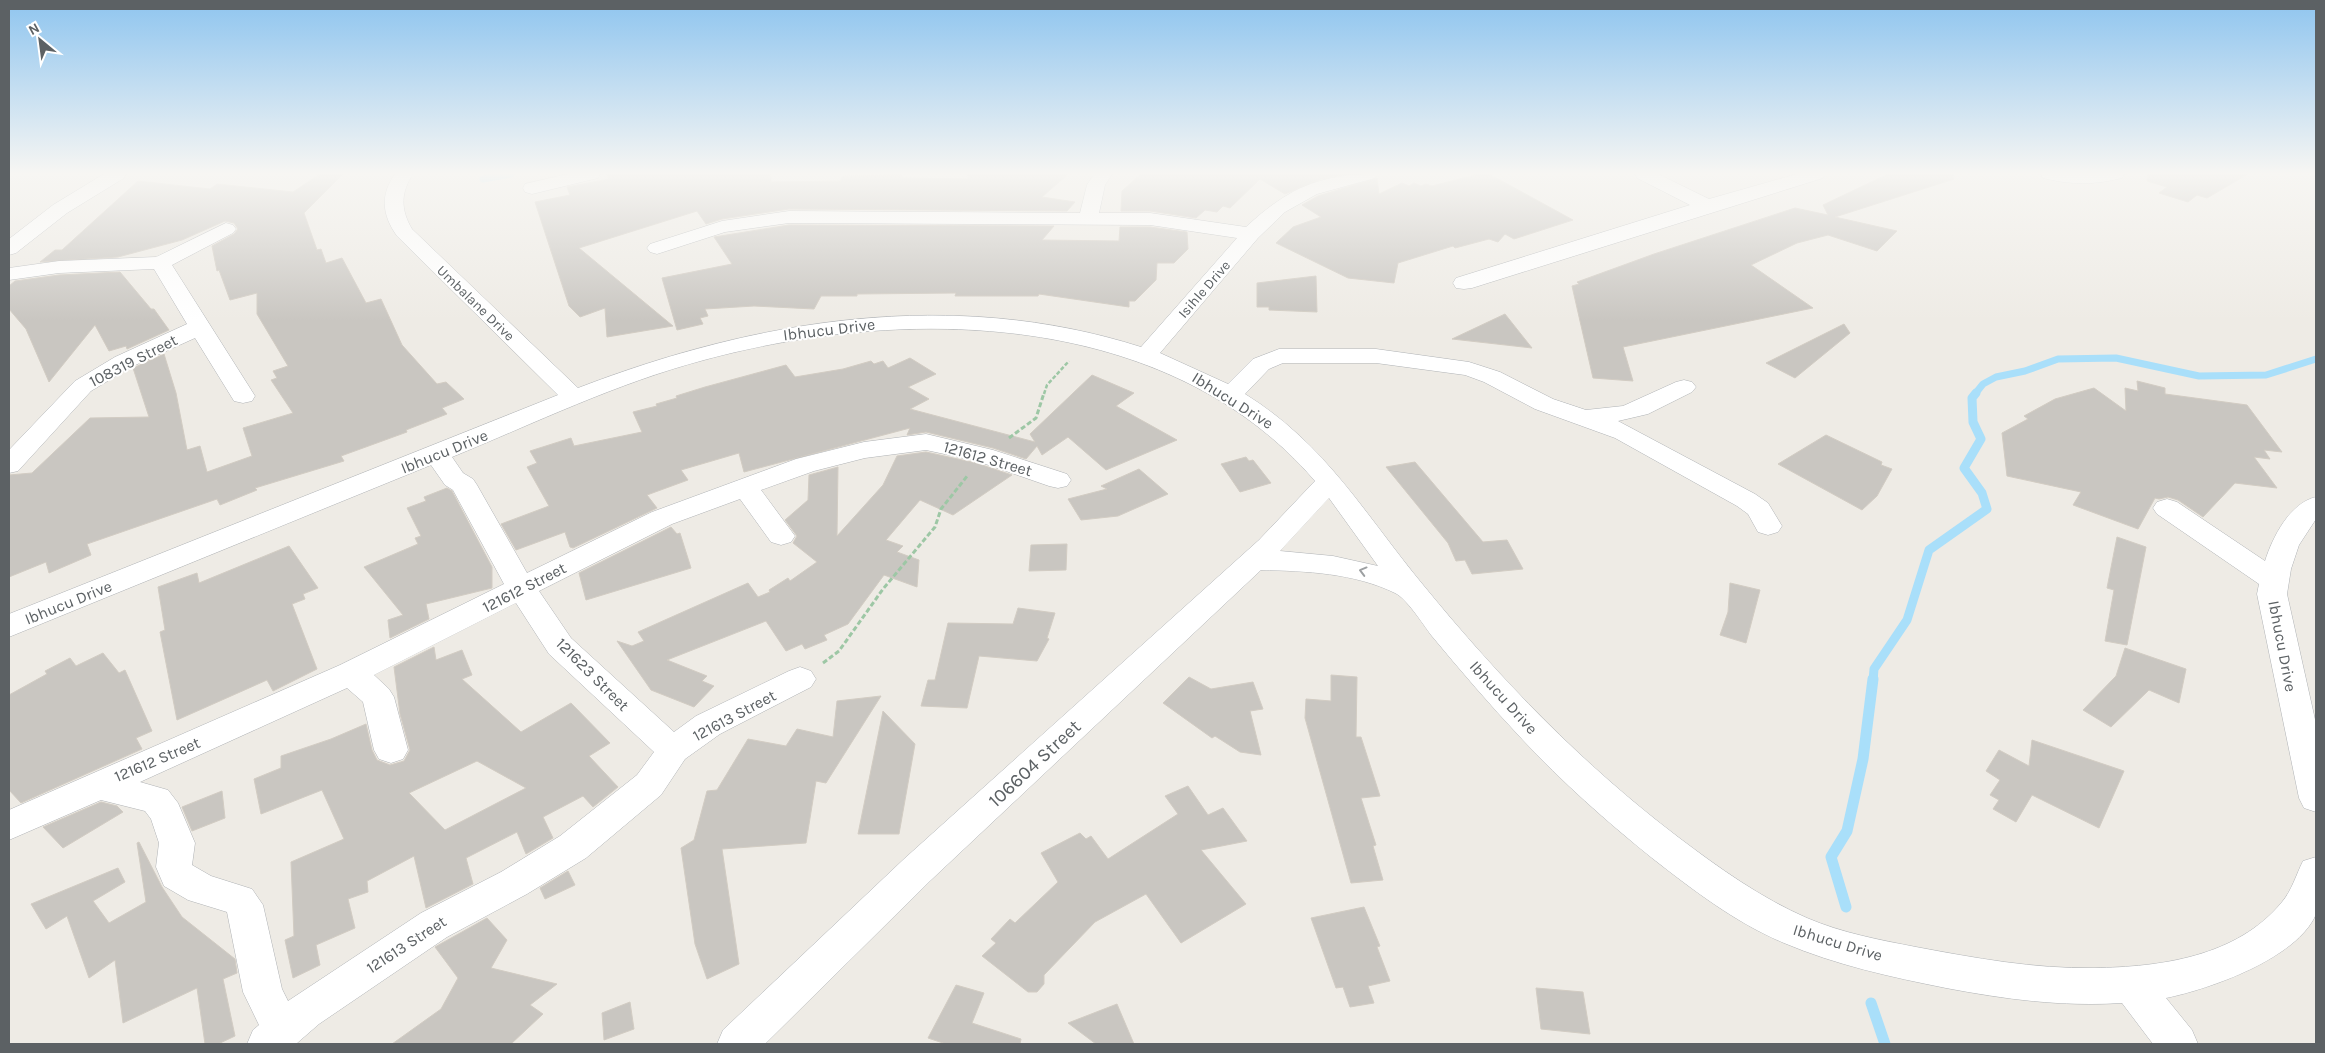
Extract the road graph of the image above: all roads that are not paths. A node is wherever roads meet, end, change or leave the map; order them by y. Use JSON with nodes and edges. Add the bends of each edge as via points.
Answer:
{"nodes":[{"id":1,"x":42,"y":223,"type":"edge"},
{"id":2,"x":398,"y":223,"type":"edge"},
{"id":3,"x":740,"y":223,"type":"edge"},
{"id":4,"x":1178,"y":223,"type":"edge"},
{"id":5,"x":1262,"y":223,"type":"edge"},
{"id":6,"x":1653,"y":223,"type":"edge"},
{"id":7,"x":226,"y":229,"type":"dead end"},
{"id":8,"x":1251,"y":234,"type":"junction"},
{"id":9,"x":657,"y":248,"type":"dead end"},
{"id":10,"x":9,"y":249,"type":"edge"},
{"id":11,"x":160,"y":263,"type":"junction"},
{"id":12,"x":9,"y":274,"type":"edge"},
{"id":13,"x":1464,"y":283,"type":"dead end"},
{"id":14,"x":200,"y":327,"type":"junction"},
{"id":15,"x":1146,"y":355,"type":"junction"},
{"id":16,"x":1684,"y":387,"type":"dead end"},
{"id":17,"x":1231,"y":394,"type":"junction"},
{"id":18,"x":244,"y":396,"type":"dead end"},
{"id":19,"x":574,"y":398,"type":"junction"},
{"id":20,"x":1581,"y":416,"type":"junction"},
{"id":21,"x":437,"y":454,"type":"junction"},
{"id":22,"x":9,"y":465,"type":"edge"},
{"id":23,"x":1058,"y":480,"type":"dead end"},
{"id":24,"x":1330,"y":481,"type":"junction"},
{"id":25,"x":744,"y":486,"type":"junction"},
{"id":26,"x":2316,"y":505,"type":"edge"},
{"id":27,"x":2168,"y":508,"type":"dead end"},
{"id":28,"x":1768,"y":526,"type":"dead end"},
{"id":29,"x":781,"y":536,"type":"dead end"},
{"id":30,"x":1254,"y":560,"type":"junction"},
{"id":31,"x":2274,"y":580,"type":"junction"},
{"id":32,"x":1409,"y":587,"type":"junction"},
{"id":33,"x":523,"y":588,"type":"junction"},
{"id":34,"x":9,"y":626,"type":"edge"},
{"id":35,"x":352,"y":673,"type":"junction"},
{"id":36,"x":800,"y":680,"type":"road end"},
{"id":37,"x":392,"y":750,"type":"dead end"},
{"id":38,"x":673,"y":750,"type":"junction"},
{"id":39,"x":97,"y":785,"type":"junction"},
{"id":40,"x":2316,"y":798,"type":"edge"},
{"id":41,"x":9,"y":826,"type":"edge"},
{"id":42,"x":2316,"y":872,"type":"edge"},
{"id":43,"x":2133,"y":986,"type":"junction"},
{"id":44,"x":275,"y":1038,"type":"edge"},
{"id":45,"x":737,"y":1044,"type":"edge"},
{"id":46,"x":2178,"y":1044,"type":"edge"}],
"edges":[{"from":1,"to":10,"type":"street"},
{"from":2,"to":19,"type":"street","name":"Umbalane Drive"},
{"from":3,"to":9,"type":"street","via":[[707,229]]},
{"from":4,"to":8,"type":"street"},
{"from":5,"to":8,"type":"street","name":"Isihle Drive"},
{"from":6,"to":13,"type":"street"},
{"from":7,"to":11,"type":"street"},
{"from":8,"to":15,"type":"street","name":"Isihle Drive"},
{"from":11,"to":12,"type":"street","via":[[59,267]]},
{"from":11,"to":14,"type":"street"},
{"from":14,"to":18,"type":"street"},
{"from":14,"to":22,"type":"street","name":"108319 Street","via":[[123,362],[83,386]]},
{"from":15,"to":17,"type":"street","name":"Ibhucu Drive"},
{"from":15,"to":19,"type":"street","name":"Ibhucu Drive","via":[[1088,339],[1016,327],[928,321],[863,324],[808,330],[733,345],[674,361]]},
{"from":16,"to":20,"type":"street","via":[[1626,414]]},
{"from":17,"to":20,"type":"street","via":[[1261,364],[1272,358],[1292,355],[1376,356],[1477,371],[1544,404]]},
{"from":17,"to":24,"type":"street","name":"Ibhucu Drive","via":[[1278,426]]},
{"from":19,"to":21,"type":"street","name":"Ibhucu Drive"},
{"from":20,"to":28,"type":"street","via":[[1624,433],[1746,500],[1758,508]]},
{"from":21,"to":33,"type":"street","name":"121623 Street","via":[[454,479],[464,485]]},
{"from":21,"to":34,"type":"street","name":"Ibhucu Drive"},
{"from":23,"to":25,"type":"street","name":"121612 Street","via":[[984,455],[926,442],[831,458]]},
{"from":24,"to":30,"type":"street","name":"106604 Street"},
{"from":24,"to":32,"type":"street","name":"Ibhucu Drive"},
{"from":25,"to":29,"type":"street"},
{"from":25,"to":33,"type":"street","name":"121612 Street","via":[[662,518]]},
{"from":26,"to":31,"type":"street","name":"Ibhucu Drive","via":[[2305,513],[2289,538]]},
{"from":27,"to":31,"type":"street"},
{"from":32,"to":30,"type":"street","one_way":true,"via":[[1377,574],[1329,563]]},
{"from":30,"to":45,"type":"street","name":"106604 Street","via":[[917,870]]},
{"from":31,"to":40,"type":"street","name":"Ibhucu Drive","via":[[2272,594]]},
{"from":32,"to":43,"type":"street","name":"Ibhucu Drive","via":[[1511,706],[1582,780],[1688,866],[1765,915],[1802,934],[1854,949],[1977,976],[2081,988]]},
{"from":33,"to":35,"type":"street","name":"121612 Street"},
{"from":33,"to":38,"type":"street","name":"121623 Street","via":[[560,646]]},
{"from":35,"to":37,"type":"street","via":[[378,697]]},
{"from":35,"to":39,"type":"street","name":"121612 Street"},
{"from":36,"to":38,"type":"street","name":"121613 Street","via":[[708,725]]},
{"from":38,"to":44,"type":"street","name":"121613 Street","via":[[648,785],[573,848],[434,925],[305,1011]]},
{"from":39,"to":41,"type":"street","name":"121612 Street"},
{"from":39,"to":44,"type":"street","via":[[156,800],[166,813],[177,843],[174,867],[177,875],[188,884],[239,900],[244,906]]},
{"from":42,"to":43,"type":"street","name":"Ibhucu Drive","via":[[2306,899],[2267,940],[2220,966],[2180,978]]},
{"from":43,"to":46,"type":"street"}]}
